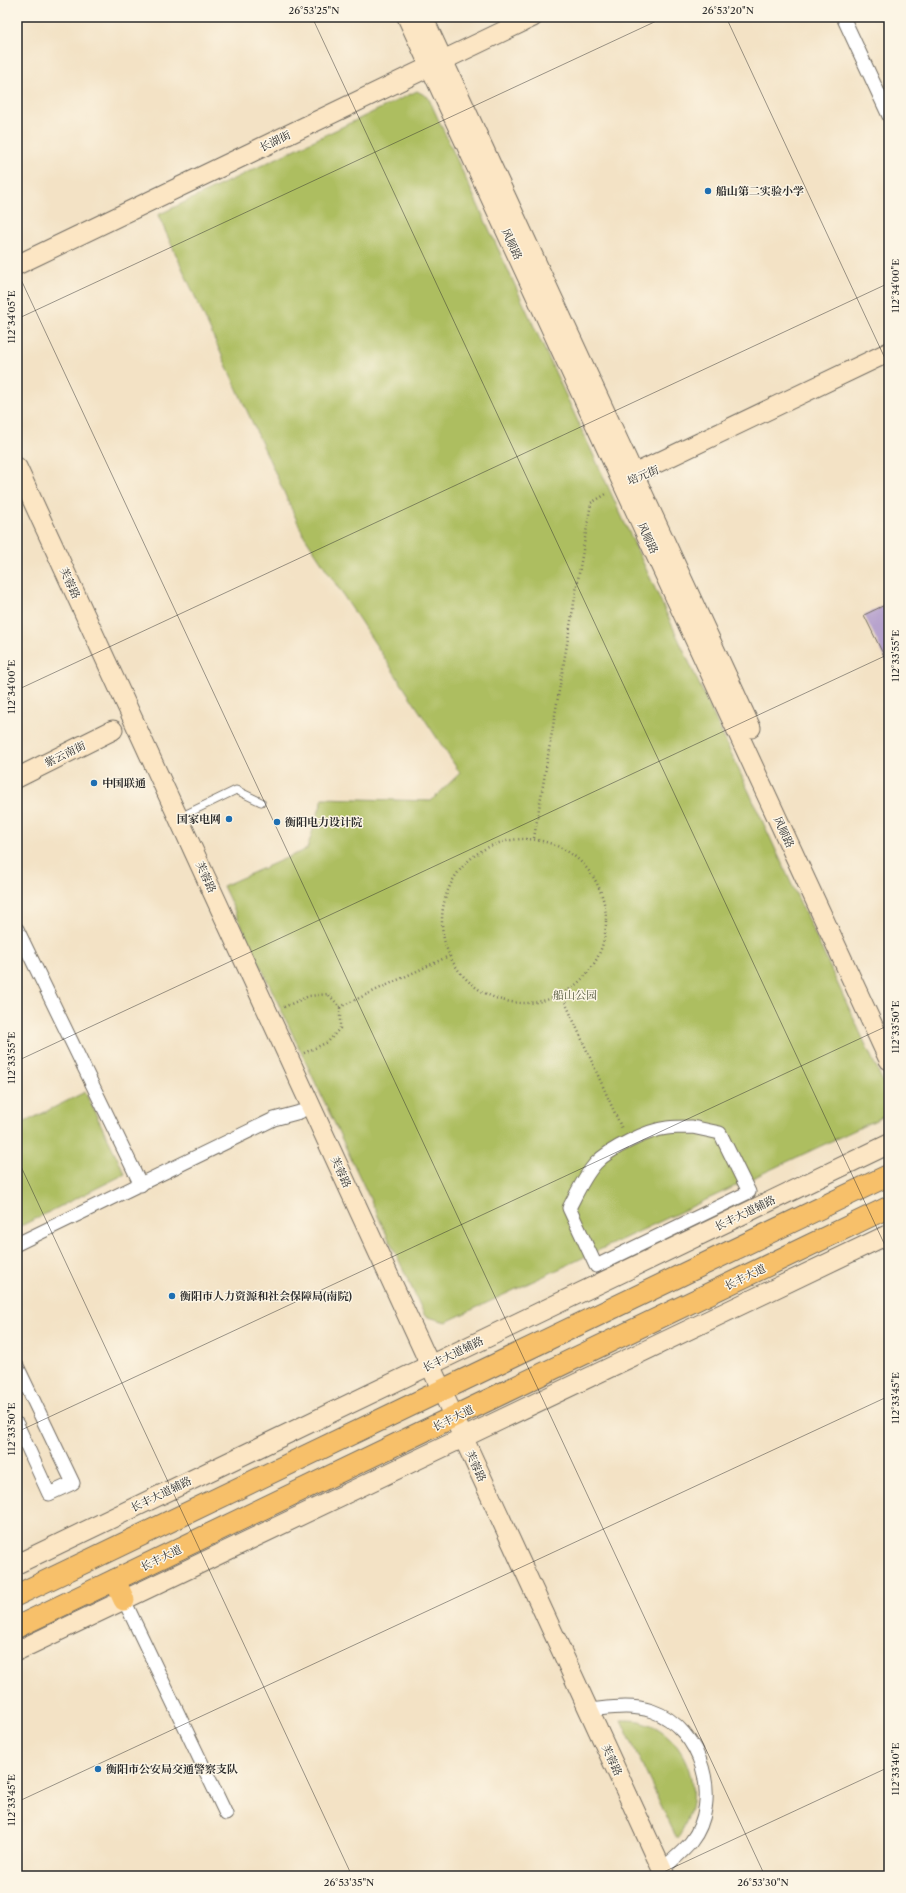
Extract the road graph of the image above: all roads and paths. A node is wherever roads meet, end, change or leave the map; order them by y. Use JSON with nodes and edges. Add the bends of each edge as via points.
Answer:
{"nodes":[{"id":1,"x":407,"y":17,"type":"edge"},
{"id":2,"x":423,"y":17,"type":"edge"},
{"id":3,"x":510,"y":17,"type":"edge"},
{"id":4,"x":533,"y":17,"type":"edge"},
{"id":5,"x":843,"y":17,"type":"edge"},
{"id":6,"x":434,"y":59,"type":"junction"},
{"id":7,"x":889,"y":116,"type":"edge"},
{"id":8,"x":17,"y":253,"type":"edge"},
{"id":9,"x":17,"y":265,"type":"edge"},
{"id":10,"x":889,"y":352,"type":"edge"},
{"id":11,"x":889,"y":359,"type":"edge"},
{"id":12,"x":17,"y":467,"type":"edge"},
{"id":13,"x":631,"y":479,"type":"junction"},
{"id":14,"x":17,"y":496,"type":"edge"},
{"id":15,"x":113,"y":730,"type":"dead end"},
{"id":16,"x":17,"y":778,"type":"edge"},
{"id":17,"x":261,"y":802,"type":"dead end"},
{"id":18,"x":178,"y":818,"type":"junction"},
{"id":19,"x":534,"y":838,"type":"junction"},
{"id":20,"x":17,"y":929,"type":"edge"},
{"id":21,"x":449,"y":956,"type":"junction"},
{"id":22,"x":562,"y":995,"type":"junction"},
{"id":23,"x":340,"y":1007,"type":"junction"},
{"id":24,"x":269,"y":1014,"type":"junction"},
{"id":25,"x":889,"y":1030,"type":"edge"},
{"id":26,"x":290,"y":1060,"type":"junction"},
{"id":27,"x":889,"y":1060,"type":"edge"},
{"id":28,"x":298,"y":1107,"type":"junction"},
{"id":29,"x":628,"y":1142,"type":"junction"},
{"id":30,"x":889,"y":1144,"type":"edge"},
{"id":31,"x":889,"y":1175,"type":"edge"},
{"id":32,"x":140,"y":1185,"type":"junction"},
{"id":33,"x":889,"y":1207,"type":"edge"},
{"id":34,"x":889,"y":1234,"type":"edge"},
{"id":35,"x":17,"y":1244,"type":"edge"},
{"id":36,"x":17,"y":1366,"type":"edge"},
{"id":37,"x":424,"y":1368,"type":"junction"},
{"id":38,"x":436,"y":1393,"type":"junction"},
{"id":39,"x":448,"y":1420,"type":"junction"},
{"id":40,"x":17,"y":1424,"type":"edge"},
{"id":41,"x":458,"y":1440,"type":"junction"},
{"id":42,"x":17,"y":1564,"type":"edge"},
{"id":43,"x":115,"y":1580,"type":"junction"},
{"id":44,"x":17,"y":1595,"type":"edge"},
{"id":45,"x":124,"y":1600,"type":"junction"},
{"id":46,"x":17,"y":1627,"type":"edge"},
{"id":47,"x":17,"y":1651,"type":"edge"},
{"id":48,"x":589,"y":1710,"type":"junction"},
{"id":49,"x":226,"y":1814,"type":"dead end"},
{"id":50,"x":660,"y":1874,"type":"edge"}],
"edges":[{"from":1,"to":6,"type":"street","name":"风顺路"},
{"from":2,"to":6,"type":"street","name":"风顺路"},
{"from":3,"to":6,"type":"street","name":"长湖街"},
{"from":4,"to":6,"type":"street","name":"长湖街"},
{"from":5,"to":7,"type":"street"},
{"from":6,"to":8,"type":"street","name":"长湖街"},
{"from":6,"to":9,"type":"street","name":"长湖街"},
{"from":6,"to":13,"type":"street","name":"风顺路"},
{"from":10,"to":13,"type":"street","name":"培元街"},
{"from":11,"to":13,"type":"street","name":"培元街"},
{"from":12,"to":18,"type":"street","name":"芙蓉路"},
{"from":13,"to":19,"type":"path","via":[[591,503]]},
{"from":13,"to":25,"type":"street","name":"风顺路"},
{"from":13,"to":27,"type":"street","name":"风顺路"},
{"from":14,"to":28,"type":"street","name":"芙蓉路"},
{"from":15,"to":16,"type":"street","name":"紫云南街"},
{"from":17,"to":18,"type":"lane","via":[[236,790]]},
{"from":18,"to":24,"type":"street","name":"芙蓉路"},
{"from":19,"to":21,"type":"path","via":[[506,840],[472,855],[449,884],[442,906],[442,933]]},
{"from":19,"to":22,"type":"path","via":[[552,843],[584,864],[598,885],[606,914],[603,945],[589,972]]},
{"from":20,"to":32,"type":"street"},
{"from":21,"to":22,"type":"path","via":[[473,986],[507,1002],[539,1003]]},
{"from":21,"to":23,"type":"path"},
{"from":22,"to":29,"type":"path"},
{"from":23,"to":24,"type":"path","via":[[328,994],[309,996]]},
{"from":23,"to":26,"type":"path","via":[[340,1028],[328,1042]]},
{"from":24,"to":26,"type":"street","name":"芙蓉路"},
{"from":26,"to":37,"type":"street","name":"芙蓉路"},
{"from":28,"to":32,"type":"street"},
{"from":28,"to":37,"type":"street","name":"芙蓉路"},
{"from":29,"to":29,"type":"street","via":[[666,1128],[692,1127],[720,1133],[749,1192],[596,1266],[569,1208],[581,1184],[596,1163]]},
{"from":30,"to":37,"type":"street","name":"长丰大道辅路"},
{"from":31,"to":38,"type":"main road"},
{"from":32,"to":35,"type":"street"},
{"from":33,"to":39,"type":"main road","name":"长丰大道"},
{"from":34,"to":41,"type":"street"},
{"from":36,"to":40,"type":"street","via":[[73,1483],[49,1494]]},
{"from":37,"to":38,"type":"street","name":"芙蓉路"},
{"from":37,"to":42,"type":"street","name":"长丰大道辅路"},
{"from":38,"to":39,"type":"street","name":"芙蓉路"},
{"from":38,"to":44,"type":"main road"},
{"from":39,"to":41,"type":"street","name":"芙蓉路"},
{"from":39,"to":43,"type":"main road","name":"长丰大道"},
{"from":41,"to":45,"type":"street"},
{"from":41,"to":48,"type":"street","name":"芙蓉路"},
{"from":41,"to":50,"type":"street","name":"芙蓉路"},
{"from":43,"to":45,"type":"main road"},
{"from":43,"to":46,"type":"main road","name":"长丰大道"},
{"from":45,"to":47,"type":"street"},
{"from":45,"to":49,"type":"street"},
{"from":48,"to":50,"type":"street","name":"芙蓉路"},
{"from":48,"to":50,"type":"street","via":[[628,1706],[653,1711],[676,1724],[694,1745],[702,1765],[706,1794],[703,1819],[691,1842]]}]}
